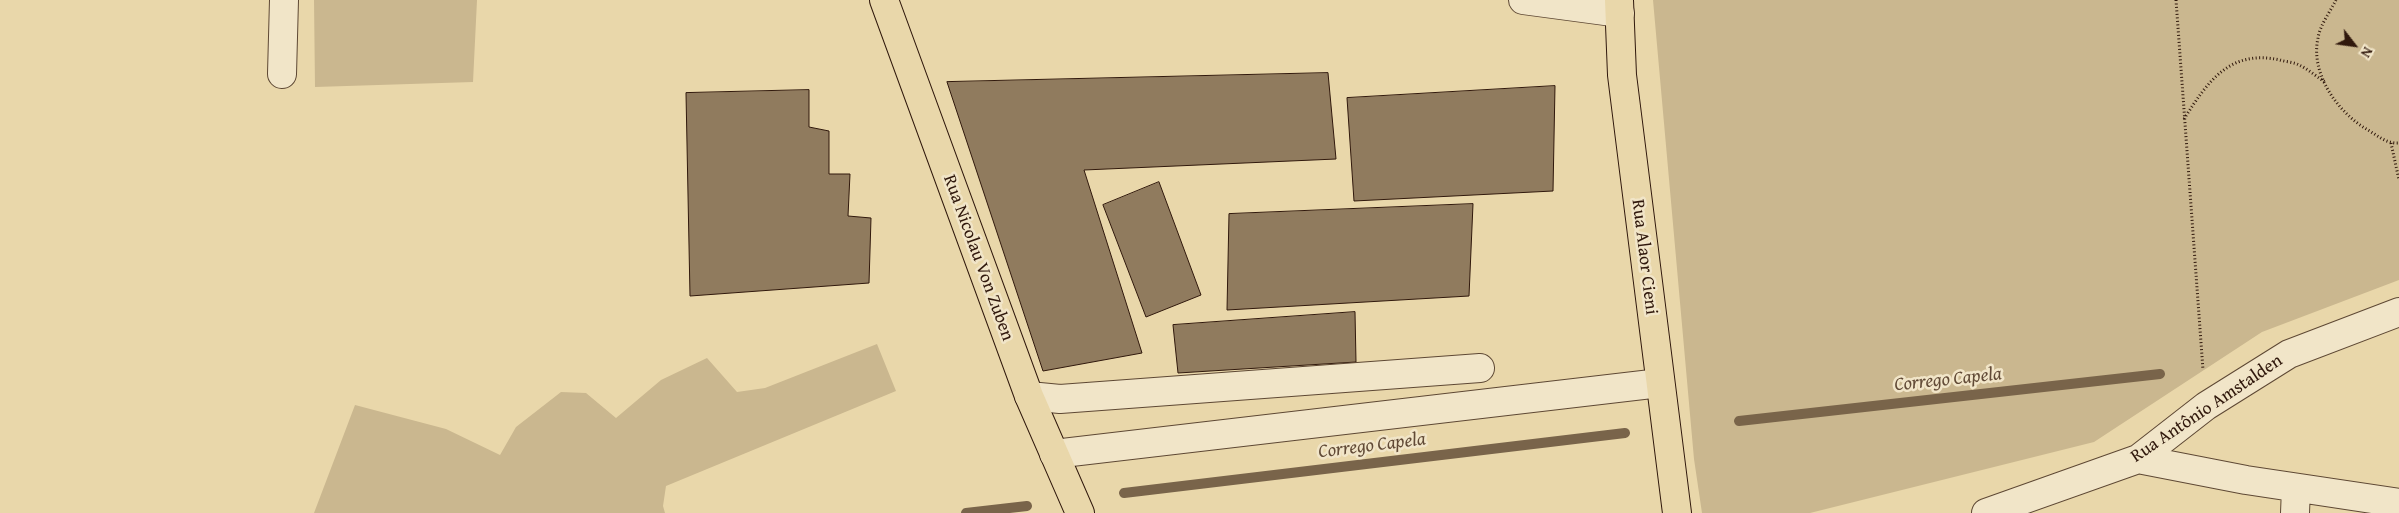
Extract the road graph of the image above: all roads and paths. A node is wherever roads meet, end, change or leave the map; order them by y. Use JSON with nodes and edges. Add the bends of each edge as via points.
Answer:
{"nodes":[{"id":1,"x":284,"y":0,"type":"edge"},
{"id":2,"x":884,"y":0,"type":"edge"},
{"id":3,"x":1523,"y":0,"type":"edge"},
{"id":4,"x":2176,"y":0,"type":"edge"},
{"id":5,"x":2336,"y":0,"type":"edge"},
{"id":6,"x":1620,"y":6,"type":"edge"},
{"id":7,"x":282,"y":74,"type":"dead end"},
{"id":8,"x":2325,"y":83,"type":"junction"},
{"id":9,"x":2184,"y":119,"type":"junction"},
{"id":10,"x":2391,"y":143,"type":"junction"},
{"id":11,"x":2399,"y":143,"type":"edge"},
{"id":12,"x":2399,"y":180,"type":"edge"},
{"id":13,"x":2399,"y":312,"type":"edge"},
{"id":14,"x":1480,"y":368,"type":"dead end"},
{"id":15,"x":1660,"y":383,"type":"junction"},
{"id":16,"x":1029,"y":396,"type":"junction"},
{"id":17,"x":2206,"y":406,"type":"junction"},
{"id":18,"x":1054,"y":454,"type":"junction"},
{"id":19,"x":2138,"y":460,"type":"junction"},
{"id":20,"x":2296,"y":500,"type":"edge"},
{"id":21,"x":2399,"y":503,"type":"edge"},
{"id":22,"x":1080,"y":513,"type":"edge"},
{"id":23,"x":1676,"y":513,"type":"edge"},
{"id":24,"x":1986,"y":513,"type":"edge"}],
"edges":[{"from":1,"to":7,"type":"street"},
{"from":2,"to":16,"type":"main road","name":"Rua Nicolau Von Zuben"},
{"from":3,"to":6,"type":"street"},
{"from":4,"to":9,"type":"path"},
{"from":5,"to":8,"type":"path","via":[[2317,38],[2318,66]]},
{"from":6,"to":15,"type":"main road","name":"Rua Alaor Cieni","via":[[1622,74]]},
{"from":8,"to":9,"type":"path","via":[[2299,65],[2267,57],[2242,60],[2219,72]]},
{"from":8,"to":10,"type":"path","via":[[2331,97],[2352,121]]},
{"from":9,"to":17,"type":"path"},
{"from":10,"to":11,"type":"path"},
{"from":10,"to":12,"type":"path"},
{"from":13,"to":17,"type":"street","name":"Rua Antônio Amstalden","via":[[2289,354]]},
{"from":14,"to":16,"type":"street","via":[[1060,399]]},
{"from":15,"to":18,"type":"street"},
{"from":15,"to":23,"type":"main road","name":"Rua Alaor Cieni"},
{"from":16,"to":18,"type":"main road","name":"Rua Nicolau Von Zuben"},
{"from":17,"to":19,"type":"street","name":"Rua Antônio Amstalden"},
{"from":18,"to":22,"type":"main road","name":"Rua Nicolau Von Zuben"},
{"from":19,"to":20,"type":"street"},
{"from":19,"to":24,"type":"street","name":"Rua Antônio Amstalden"},
{"from":20,"to":21,"type":"street"}]}
